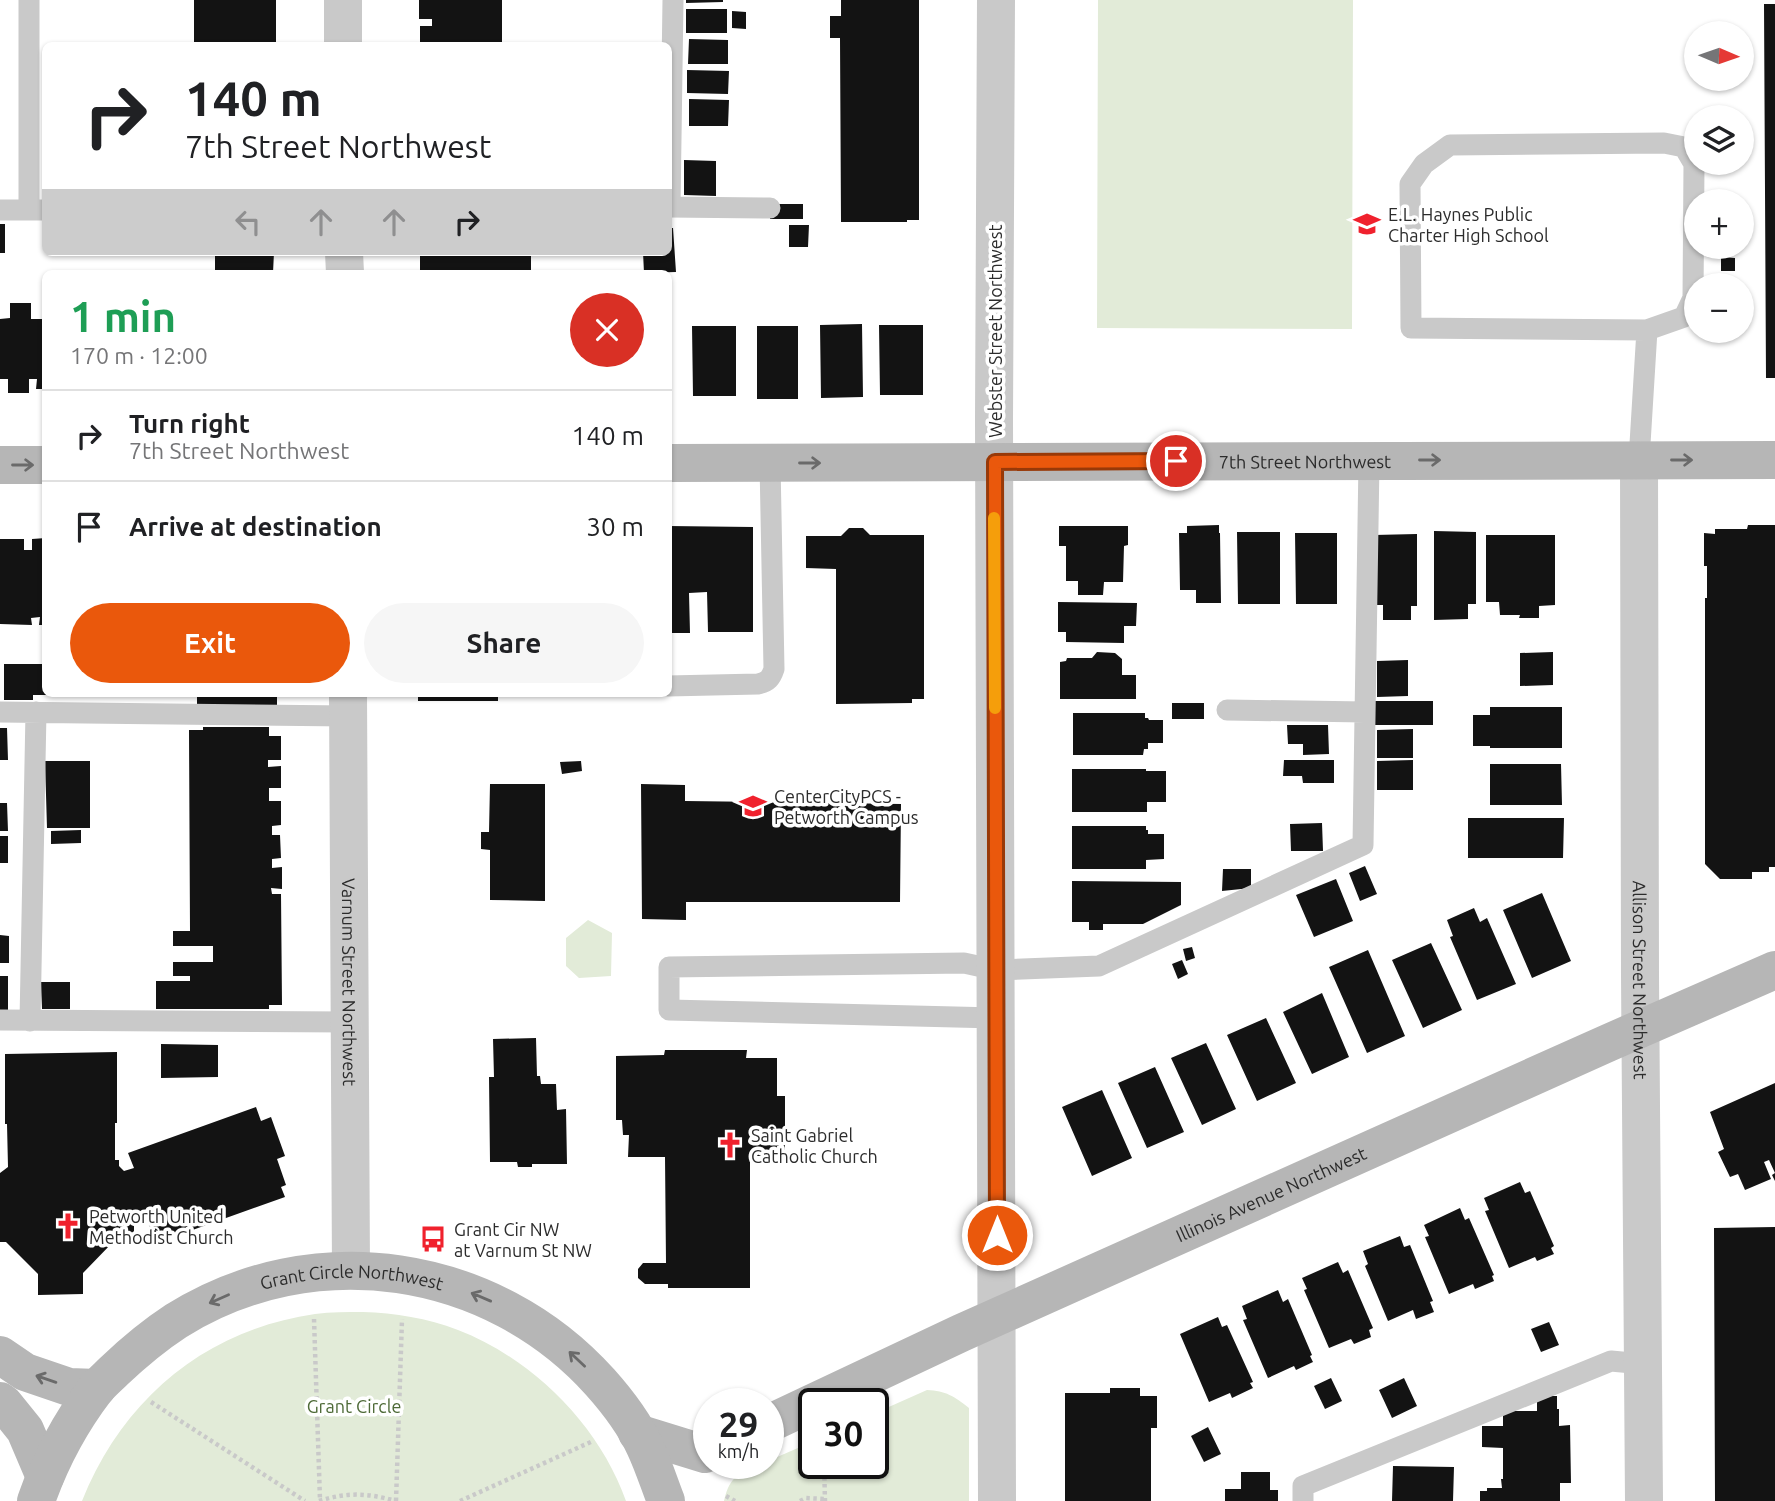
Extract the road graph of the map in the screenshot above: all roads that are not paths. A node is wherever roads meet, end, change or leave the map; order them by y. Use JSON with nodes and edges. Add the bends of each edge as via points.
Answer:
{"nodes":[{"id":1,"x":29,"y":0,"type":"edge"},
{"id":2,"x":343,"y":0,"type":"edge"},
{"id":3,"x":673,"y":0,"type":"edge"},
{"id":4,"x":996,"y":0,"type":"edge"},
{"id":5,"x":343,"y":42,"type":"edge"},
{"id":6,"x":672,"y":52,"type":"edge"},
{"id":7,"x":1694,"y":189,"type":"edge"},
{"id":8,"x":672,"y":207,"type":"edge"},
{"id":9,"x":770,"y":208,"type":"dead end"},
{"id":10,"x":0,"y":210,"type":"edge"},
{"id":11,"x":37,"y":210,"type":"edge"},
{"id":12,"x":1694,"y":259,"type":"edge"},
{"id":13,"x":1647,"y":330,"type":"junction"},
{"id":14,"x":1639,"y":460,"type":"junction"},
{"id":15,"x":1775,"y":460,"type":"edge"},
{"id":16,"x":1369,"y":461,"type":"junction"},
{"id":17,"x":995,"y":462,"type":"junction"},
{"id":18,"x":672,"y":463,"type":"edge"},
{"id":19,"x":770,"y":463,"type":"junction"},
{"id":20,"x":0,"y":465,"type":"edge"},
{"id":21,"x":42,"y":465,"type":"edge"},
{"id":22,"x":672,"y":686,"type":"edge"},
{"id":23,"x":348,"y":704,"type":"edge"},
{"id":24,"x":1227,"y":710,"type":"dead end"},
{"id":25,"x":0,"y":712,"type":"edge"},
{"id":26,"x":36,"y":712,"type":"junction"},
{"id":27,"x":1366,"y":712,"type":"junction"},
{"id":28,"x":996,"y":970,"type":"junction"},
{"id":29,"x":1775,"y":970,"type":"edge"},
{"id":30,"x":996,"y":1018,"type":"junction"},
{"id":31,"x":0,"y":1020,"type":"edge"},
{"id":32,"x":30,"y":1020,"type":"junction"},
{"id":33,"x":350,"y":1022,"type":"junction"},
{"id":34,"x":1641,"y":1029,"type":"junction"},
{"id":35,"x":351,"y":1270,"type":"junction"},
{"id":36,"x":996,"y":1317,"type":"junction"},
{"id":37,"x":0,"y":1355,"type":"edge"},
{"id":38,"x":1643,"y":1364,"type":"junction"},
{"id":39,"x":97,"y":1388,"type":"junction"},
{"id":40,"x":0,"y":1402,"type":"edge"},
{"id":41,"x":784,"y":1416,"type":"edge"},
{"id":42,"x":637,"y":1433,"type":"junction"},
{"id":43,"x":693,"y":1449,"type":"edge"},
{"id":44,"x":693,"y":1475,"type":"edge"},
{"id":45,"x":40,"y":1489,"type":"edge"},
{"id":46,"x":666,"y":1501,"type":"edge"},
{"id":47,"x":677,"y":1501,"type":"edge"},
{"id":48,"x":997,"y":1501,"type":"edge"},
{"id":49,"x":1303,"y":1501,"type":"edge"},
{"id":50,"x":1644,"y":1501,"type":"edge"}],
"edges":[{"from":1,"to":11,"type":"lane"},
{"from":2,"to":5,"type":"street"},
{"from":3,"to":6,"type":"lane"},
{"from":4,"to":17,"type":"street","name":"Webster Street Northwest"},
{"from":7,"to":13,"type":"lane","via":[[1694,163],[1684,147],[1664,143],[1450,145],[1424,164],[1410,184],[1411,328]]},
{"from":8,"to":9,"type":"lane"},
{"from":10,"to":11,"type":"lane"},
{"from":12,"to":13,"type":"lane","via":[[1693,298],[1684,317]]},
{"from":13,"to":14,"type":"lane"},
{"from":14,"to":15,"type":"street","name":"7th Street Northwest","one_way":true},
{"from":16,"to":14,"type":"street","name":"7th Street Northwest","one_way":true},
{"from":14,"to":34,"type":"street","name":"Allison Street Northwest"},
{"from":16,"to":17,"type":"street","name":"7th Street Northwest"},
{"from":16,"to":27,"type":"lane"},
{"from":19,"to":17,"type":"street","name":"7th Street Northwest","one_way":true},
{"from":17,"to":28,"type":"street","name":"Webster Street Northwest"},
{"from":18,"to":19,"type":"street","name":"7th Street Northwest"},
{"from":19,"to":22,"type":"lane","via":[[771,679],[758,684]]},
{"from":20,"to":21,"type":"street","one_way":true},
{"from":23,"to":26,"type":"lane"},
{"from":23,"to":33,"type":"street","name":"Varnum Street Northwest"},
{"from":24,"to":27,"type":"lane"},
{"from":25,"to":26,"type":"lane"},
{"from":26,"to":32,"type":"lane"},
{"from":27,"to":28,"type":"lane","via":[[1363,845],[1099,966]]},
{"from":28,"to":30,"type":"street","name":"Webster Street Northwest"},
{"from":28,"to":30,"type":"lane","via":[[964,963],[669,967],[669,1010]]},
{"from":29,"to":34,"type":"street","name":"Illinois Avenue Northwest"},
{"from":30,"to":36,"type":"street","name":"Webster Street Northwest"},
{"from":31,"to":32,"type":"lane"},
{"from":32,"to":33,"type":"lane"},
{"from":33,"to":35,"type":"street","name":"Varnum Street Northwest"},
{"from":34,"to":36,"type":"street","name":"Illinois Avenue Northwest"},
{"from":34,"to":38,"type":"street","name":"Allison Street Northwest"},
{"from":35,"to":39,"type":"street","name":"Grant Circle Northwest","one_way":true,"via":[[284,1278],[219,1298],[160,1331]]},
{"from":42,"to":35,"type":"street","name":"Grant Circle Northwest","one_way":true,"via":[[581,1363],[519,1316],[447,1284],[398,1273]]},
{"from":36,"to":41,"type":"street","name":"Illinois Avenue Northwest"},
{"from":36,"to":48,"type":"street","name":"Webster Street Northwest"},
{"from":39,"to":37,"type":"street","one_way":true,"via":[[69,1387],[25,1372]]},
{"from":38,"to":49,"type":"lane","via":[[1611,1360],[1303,1486]]},
{"from":38,"to":50,"type":"street","name":"Allison Street Northwest"},
{"from":39,"to":45,"type":"street","name":"Grant Circle Northwest","via":[[72,1423]]},
{"from":40,"to":45,"type":"street","via":[[25,1430]]},
{"from":42,"to":43,"type":"street"},
{"from":42,"to":46,"type":"street","name":"Grant Circle Northwest"},
{"from":44,"to":47,"type":"street"}]}
